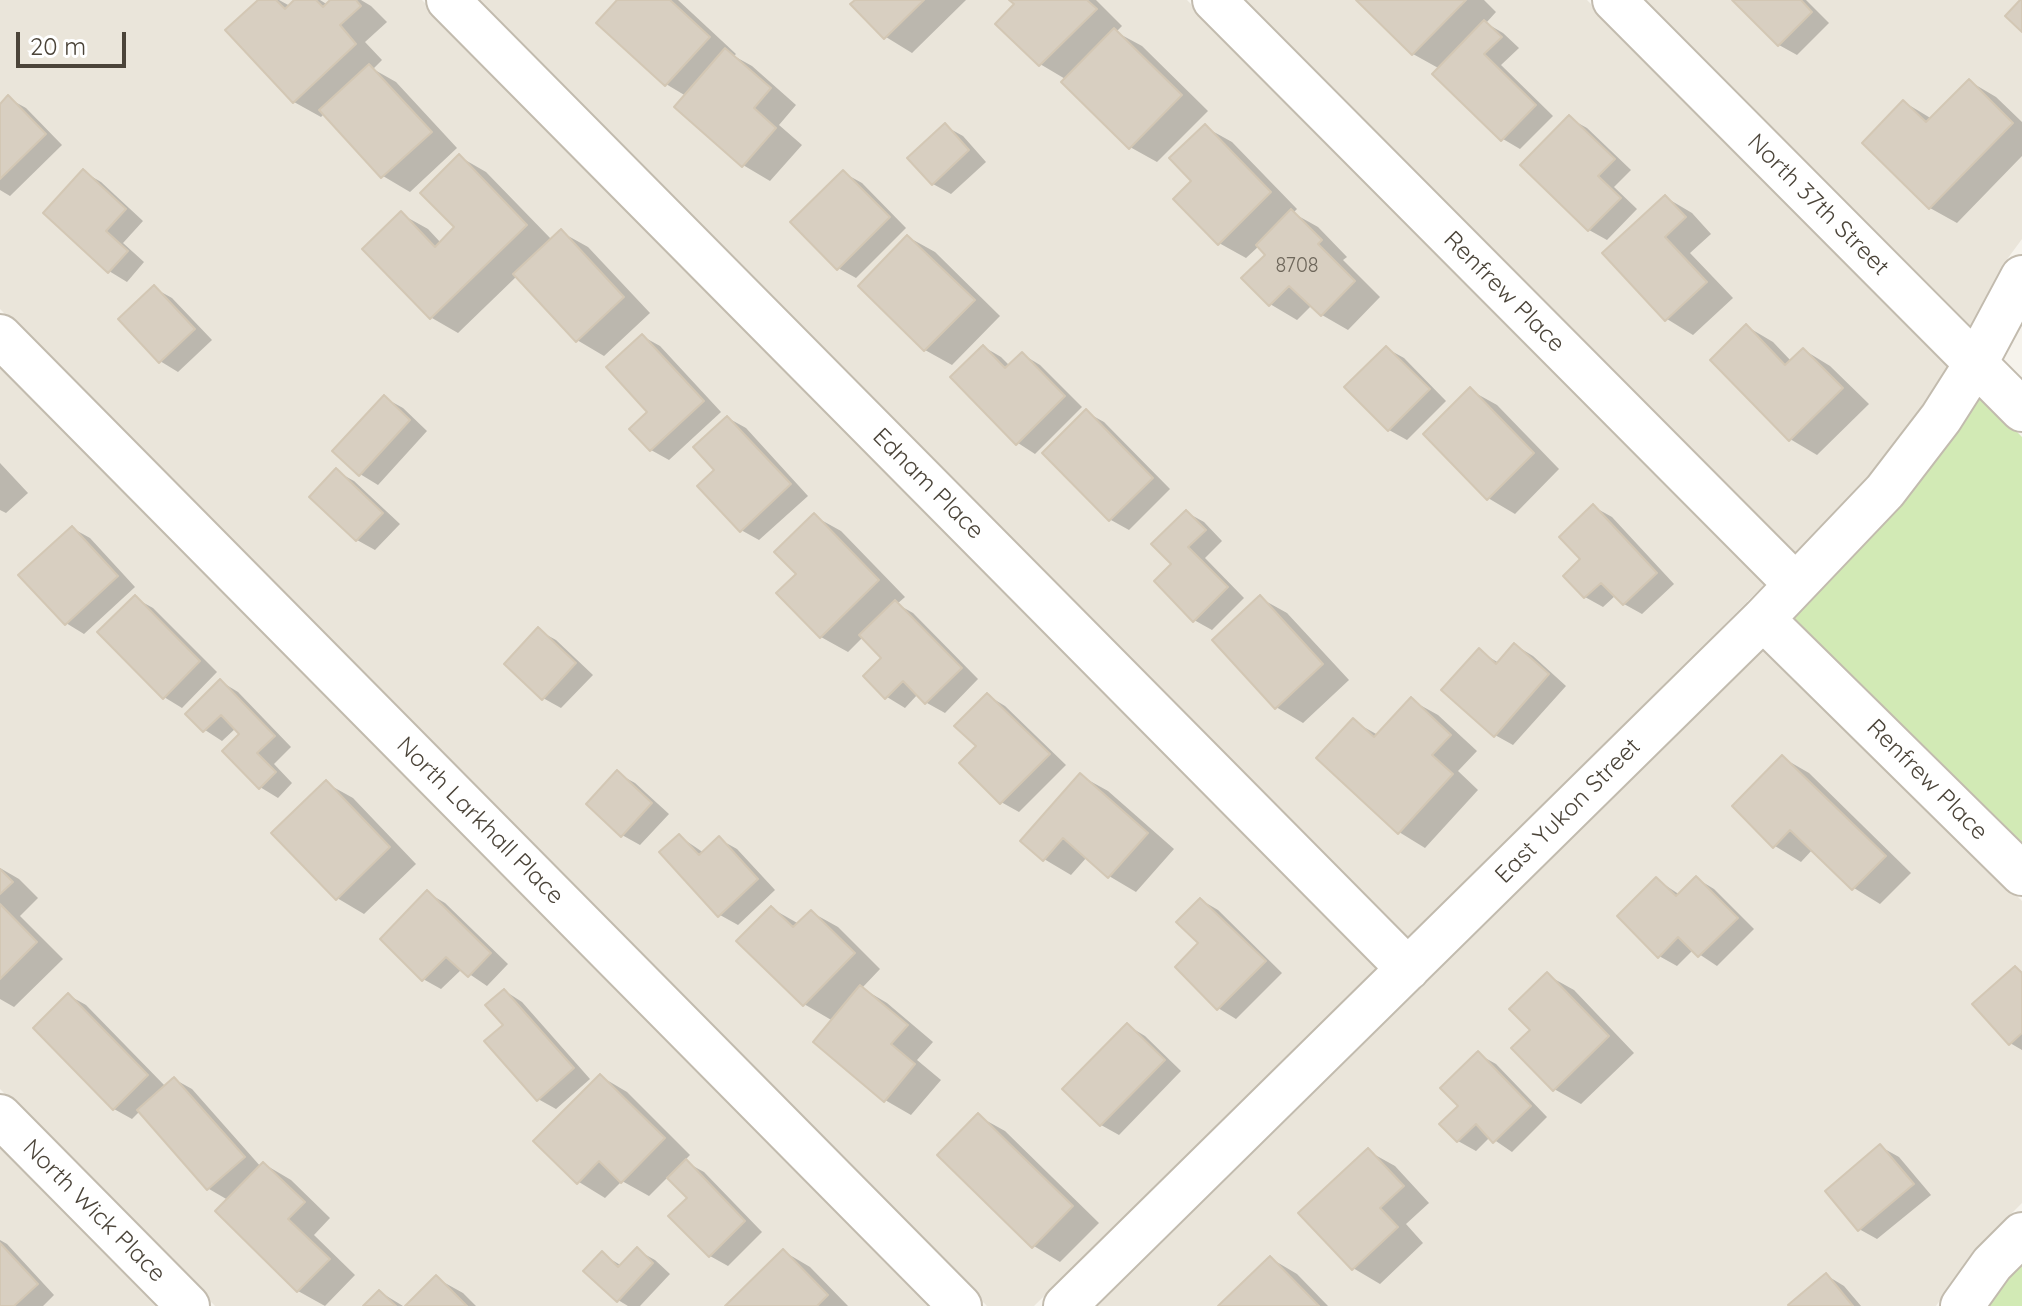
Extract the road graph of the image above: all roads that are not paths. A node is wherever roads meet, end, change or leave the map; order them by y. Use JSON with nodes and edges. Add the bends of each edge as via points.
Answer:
{"nodes":[{"id":1,"x":448,"y":0,"type":"edge"},
{"id":2,"x":1214,"y":0,"type":"edge"},
{"id":3,"x":1614,"y":0,"type":"edge"},
{"id":4,"x":2022,"y":277,"type":"edge"},
{"id":5,"x":0,"y":336,"type":"edge"},
{"id":6,"x":1976,"y":363,"type":"junction"},
{"id":7,"x":2022,"y":410,"type":"edge"},
{"id":8,"x":1794,"y":583,"type":"junction"},
{"id":9,"x":1763,"y":619,"type":"junction"},
{"id":10,"x":2022,"y":874,"type":"edge"},
{"id":11,"x":1408,"y":969,"type":"junction"},
{"id":12,"x":0,"y":1116,"type":"edge"},
{"id":13,"x":2022,"y":1234,"type":"edge"},
{"id":14,"x":188,"y":1306,"type":"edge"},
{"id":15,"x":960,"y":1306,"type":"edge"},
{"id":16,"x":1065,"y":1306,"type":"edge"},
{"id":17,"x":1962,"y":1306,"type":"edge"}],
"edges":[{"from":1,"to":11,"type":"street","name":"Ednam Place"},
{"from":2,"to":8,"type":"street","name":"Renfrew Place"},
{"from":3,"to":6,"type":"street","name":"North 37th Street"},
{"from":4,"to":6,"type":"street","name":"East Yukon Street"},
{"from":5,"to":15,"type":"street","name":"North Larkhall Place"},
{"from":6,"to":7,"type":"street","name":"North 37th Street"},
{"from":6,"to":8,"type":"street","name":"East Yukon Street","via":[[1885,491]]},
{"from":8,"to":9,"type":"street","name":"East Yukon Street"},
{"from":9,"to":10,"type":"street","name":"Renfrew Place"},
{"from":9,"to":11,"type":"street","name":"East Yukon Street"},
{"from":11,"to":16,"type":"street","name":"East Yukon Street"},
{"from":12,"to":14,"type":"street","name":"North Wick Place"},
{"from":13,"to":17,"type":"street"}]}
